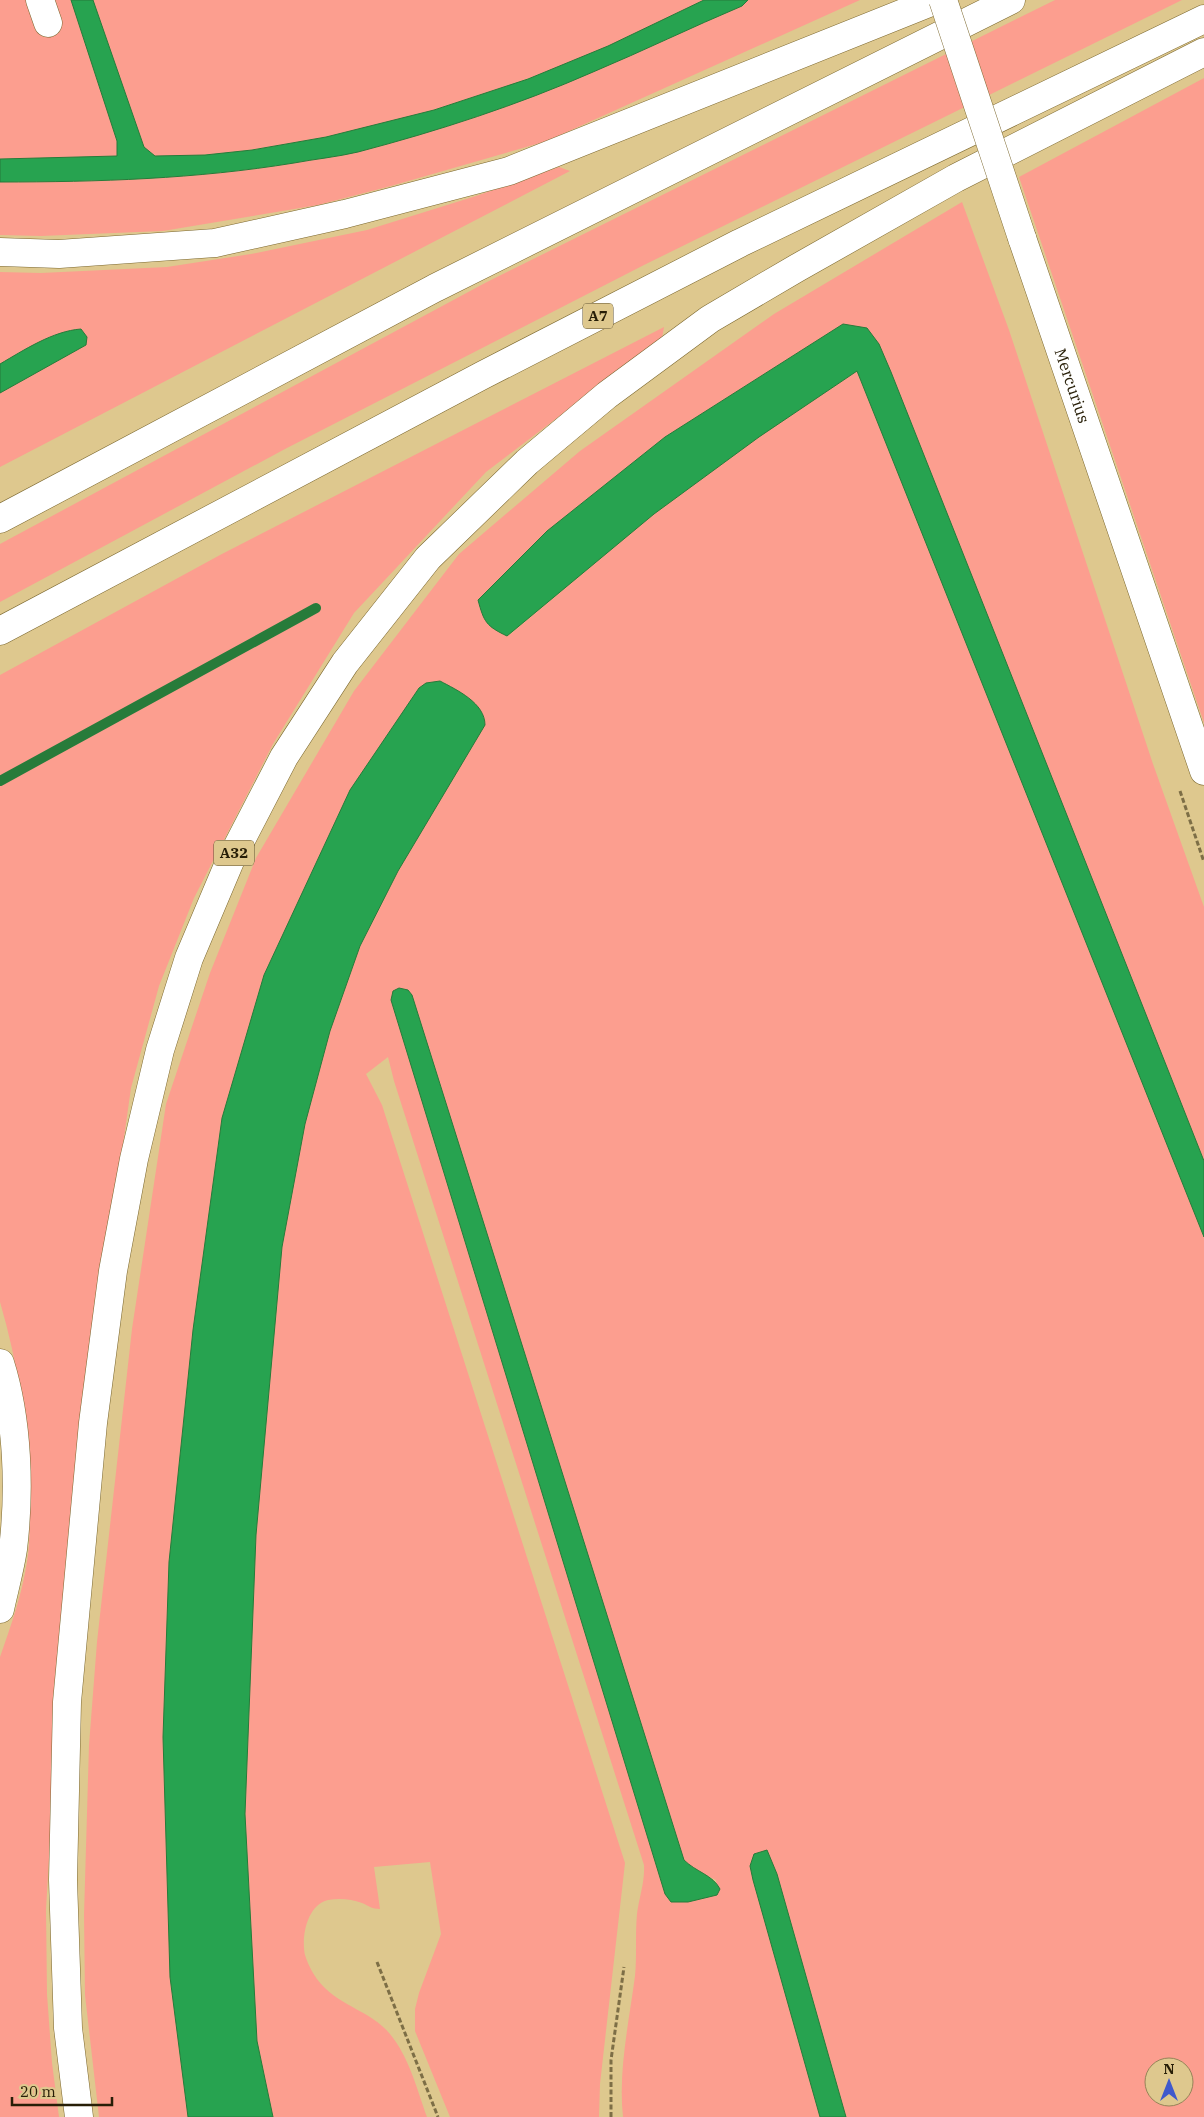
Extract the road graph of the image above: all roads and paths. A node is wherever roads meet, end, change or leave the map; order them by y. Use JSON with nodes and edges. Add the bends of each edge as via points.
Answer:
{"nodes":[{"id":1,"x":936,"y":0,"type":"edge"},
{"id":2,"x":943,"y":0,"type":"edge"},
{"id":3,"x":1011,"y":0,"type":"edge"},
{"id":4,"x":1204,"y":19,"type":"edge"},
{"id":5,"x":1204,"y":52,"type":"edge"},
{"id":6,"x":0,"y":252,"type":"edge"},
{"id":7,"x":0,"y":519,"type":"edge"},
{"id":8,"x":0,"y":631,"type":"edge"},
{"id":9,"x":1204,"y":771,"type":"edge"},
{"id":10,"x":0,"y":1364,"type":"edge"},
{"id":11,"x":0,"y":1609,"type":"edge"},
{"id":12,"x":377,"y":1962,"type":"dead end"},
{"id":13,"x":624,"y":1967,"type":"dead end"},
{"id":14,"x":79,"y":2117,"type":"edge"},
{"id":15,"x":438,"y":2117,"type":"edge"},
{"id":16,"x":611,"y":2117,"type":"edge"}],
"edges":[{"from":1,"to":6,"type":"main road","via":[[509,171],[345,214],[215,243],[59,254]]},
{"from":2,"to":9,"type":"main road","name":"Mercurius","bridge":true},
{"from":3,"to":7,"type":"main road","via":[[435,288]]},
{"from":4,"to":8,"type":"main road","number":"A7","via":[[731,248],[483,375]]},
{"from":5,"to":14,"type":"main road","number":"A32","via":[[956,178],[797,268],[710,319],[607,395],[527,462],[428,558],[344,664],[284,758],[230,862],[189,958],[157,1059],[113,1271],[93,1423],[67,1702],[63,1880],[68,2028]]},
{"from":10,"to":11,"type":"main road","via":[[13,1430],[16,1488],[13,1550]]},
{"from":12,"to":15,"type":"path"},
{"from":13,"to":16,"type":"path","via":[[611,2060]]}]}
